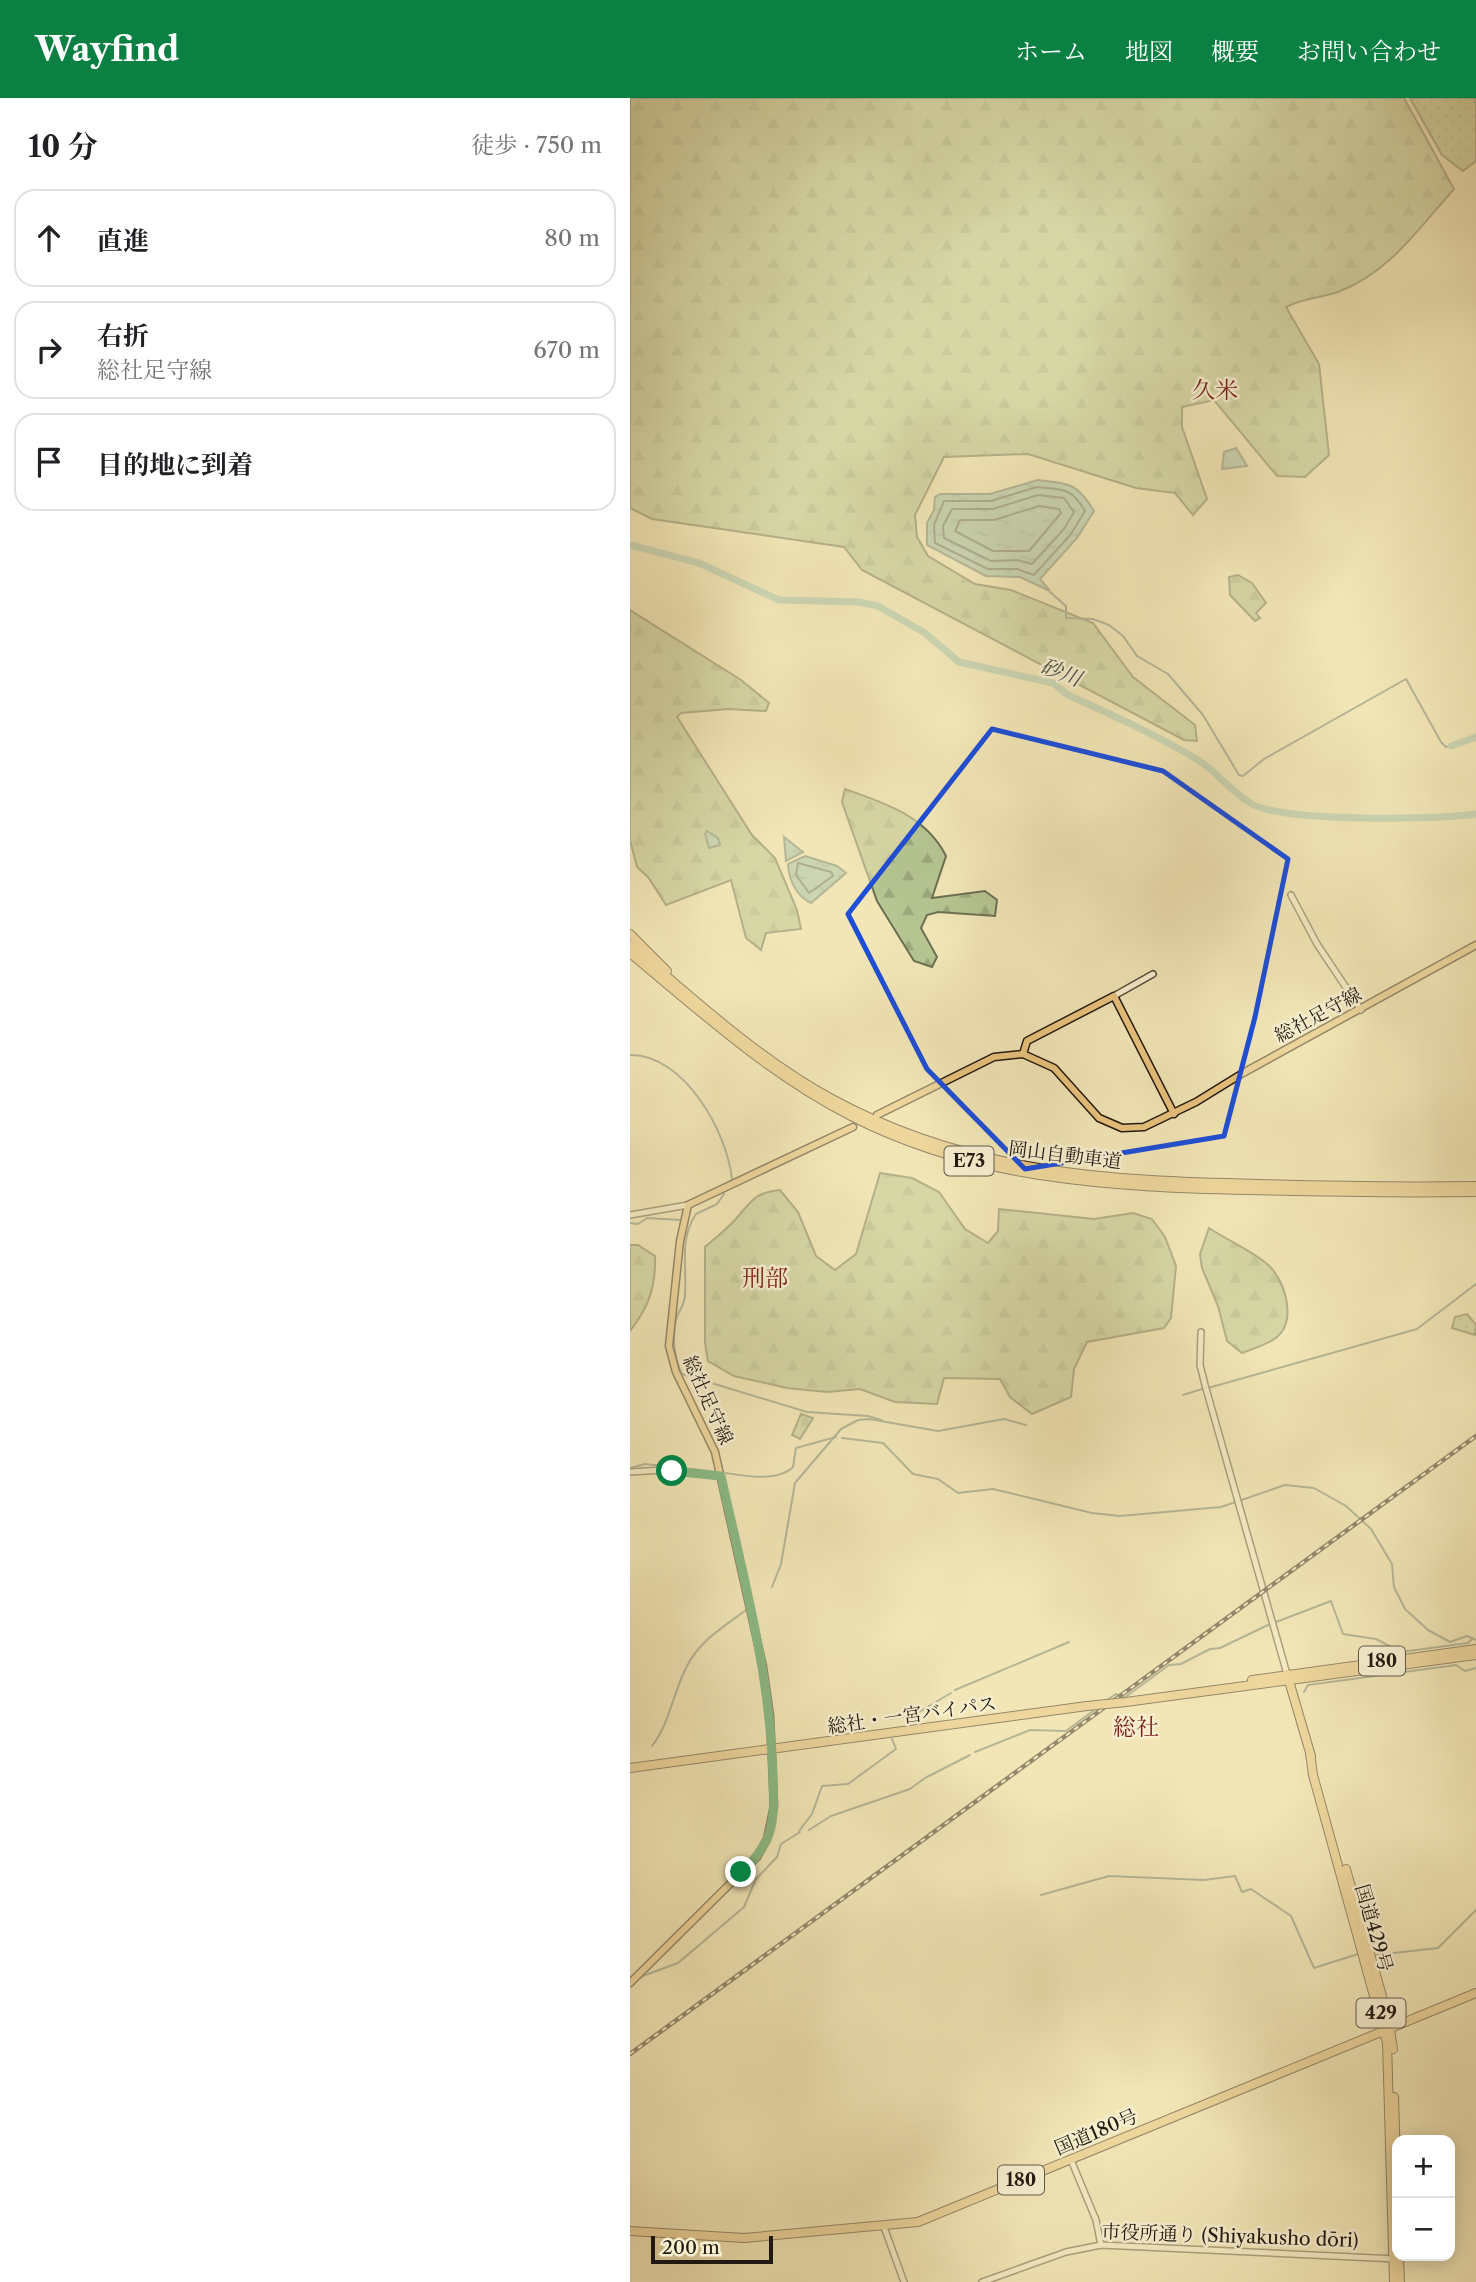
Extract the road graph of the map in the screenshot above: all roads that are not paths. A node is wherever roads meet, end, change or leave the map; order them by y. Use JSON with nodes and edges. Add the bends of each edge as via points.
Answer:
{"nodes":[{"id":1,"x":1291,"y":895,"type":"dead end"},
{"id":2,"x":630,"y":934,"type":"edge"},
{"id":3,"x":630,"y":945,"type":"edge"},
{"id":4,"x":1476,"y":945,"type":"edge"},
{"id":5,"x":632,"y":956,"type":"edge"},
{"id":6,"x":1153,"y":974,"type":"dead end"},
{"id":7,"x":679,"y":986,"type":"junction"},
{"id":8,"x":1114,"y":996,"type":"junction"},
{"id":9,"x":1361,"y":1010,"type":"junction"},
{"id":10,"x":749,"y":1047,"type":"junction"},
{"id":11,"x":1023,"y":1054,"type":"junction"},
{"id":12,"x":1174,"y":1114,"type":"junction"},
{"id":13,"x":877,"y":1115,"type":"dead end"},
{"id":14,"x":853,"y":1127,"type":"dead end"},
{"id":15,"x":1184,"y":1185,"type":"junction"},
{"id":16,"x":1476,"y":1186,"type":"edge"},
{"id":17,"x":1476,"y":1192,"type":"edge"},
{"id":18,"x":688,"y":1205,"type":"junction"},
{"id":19,"x":630,"y":1215,"type":"edge"},
{"id":20,"x":1201,"y":1332,"type":"dead end"},
{"id":21,"x":630,"y":1472,"type":"edge"},
{"id":22,"x":721,"y":1476,"type":"junction"},
{"id":23,"x":1476,"y":1649,"type":"edge"},
{"id":24,"x":1476,"y":1655,"type":"edge"},
{"id":25,"x":1288,"y":1677,"type":"junction"},
{"id":26,"x":772,"y":1750,"type":"junction"},
{"id":27,"x":630,"y":1768,"type":"edge"},
{"id":28,"x":630,"y":1983,"type":"edge"},
{"id":29,"x":1476,"y":1993,"type":"edge"},
{"id":30,"x":1387,"y":2027,"type":"junction"},
{"id":31,"x":1393,"y":2135,"type":"edge"},
{"id":32,"x":1071,"y":2160,"type":"junction"},
{"id":33,"x":1394,"y":2198,"type":"edge"},
{"id":34,"x":884,"y":2227,"type":"junction"},
{"id":35,"x":630,"y":2231,"type":"edge"},
{"id":36,"x":1101,"y":2245,"type":"junction"},
{"id":37,"x":1392,"y":2258,"type":"edge"},
{"id":38,"x":1397,"y":2261,"type":"edge"},
{"id":39,"x":1397,"y":2261,"type":"edge"},
{"id":40,"x":904,"y":2282,"type":"edge"},
{"id":41,"x":982,"y":2282,"type":"edge"},
{"id":42,"x":1394,"y":2282,"type":"edge"},
{"id":43,"x":1400,"y":2282,"type":"edge"}],
"edges":[{"from":1,"to":9,"type":"street"},
{"from":2,"to":7,"type":"highway"},
{"from":3,"to":7,"type":"highway","name":"岡山自動車道","number":"E73"},
{"from":4,"to":9,"type":"main road","name":"総社足守線"},
{"from":5,"to":10,"type":"highway","name":"岡山自動車道","number":"E73"},
{"from":6,"to":8,"type":"street"},
{"from":7,"to":10,"type":"highway","name":"岡山自動車道","number":"E73"},
{"from":8,"to":11,"type":"main road","via":[[1027,1041]]},
{"from":8,"to":12,"type":"main road"},
{"from":9,"to":12,"type":"main road","name":"総社足守線"},
{"from":10,"to":15,"type":"highway","name":"岡山自動車道","number":"E73","via":[[853,1117],[956,1158],[1057,1179]]},
{"from":11,"to":12,"type":"main road","name":"総社足守線","via":[[1054,1068],[1089,1111],[1114,1125],[1144,1127]]},
{"from":11,"to":13,"type":"main road","via":[[994,1057]]},
{"from":14,"to":18,"type":"main road"},
{"from":15,"to":16,"type":"highway","name":"岡山自動車道","number":"E73"},
{"from":15,"to":17,"type":"highway","name":"岡山自動車道","number":"E73"},
{"from":18,"to":19,"type":"street"},
{"from":18,"to":22,"type":"main road","name":"総社足守線","via":[[669,1346]]},
{"from":20,"to":25,"type":"street","via":[[1200,1365]]},
{"from":21,"to":22,"type":"street"},
{"from":22,"to":26,"type":"main road","name":"総社足守線","via":[[763,1667]]},
{"from":23,"to":25,"type":"highway","name":"総社・一宮バイパス","number":"180"},
{"from":24,"to":25,"type":"highway","name":"総社・一宮バイパス","number":"180"},
{"from":25,"to":26,"type":"highway","name":"総社・一宮バイパス","number":"180","bridge":true},
{"from":25,"to":30,"type":"highway","name":"国道429号","number":"429"},
{"from":26,"to":27,"type":"highway","name":"総社・一宮バイパス","number":"180"},
{"from":26,"to":28,"type":"main road","name":"総社足守線","via":[[774,1806],[761,1850]]},
{"from":29,"to":30,"type":"highway","name":"国道180号","number":"180"},
{"from":30,"to":31,"type":"highway","name":"国道429号","number":"429"},
{"from":30,"to":32,"type":"highway","name":"国道180号","number":"180"},
{"from":30,"to":33,"type":"highway","name":"国道429号","number":"429"},
{"from":32,"to":34,"type":"highway","name":"国道180号","number":"180","via":[[934,2217]]},
{"from":32,"to":36,"type":"street","via":[[1096,2220]]},
{"from":34,"to":35,"type":"highway","name":"国道180号","number":"180","via":[[744,2238]]},
{"from":34,"to":40,"type":"street"},
{"from":36,"to":37,"type":"street","name":"市役所通り (Shiyakusho dōri)"},
{"from":36,"to":41,"type":"street","name":"市役所通り (Shiyakusho dōri)","via":[[1066,2252]]},
{"from":38,"to":42,"type":"highway","name":"国道429号","number":"429"},
{"from":39,"to":43,"type":"highway","name":"国道429号","number":"429"}]}
